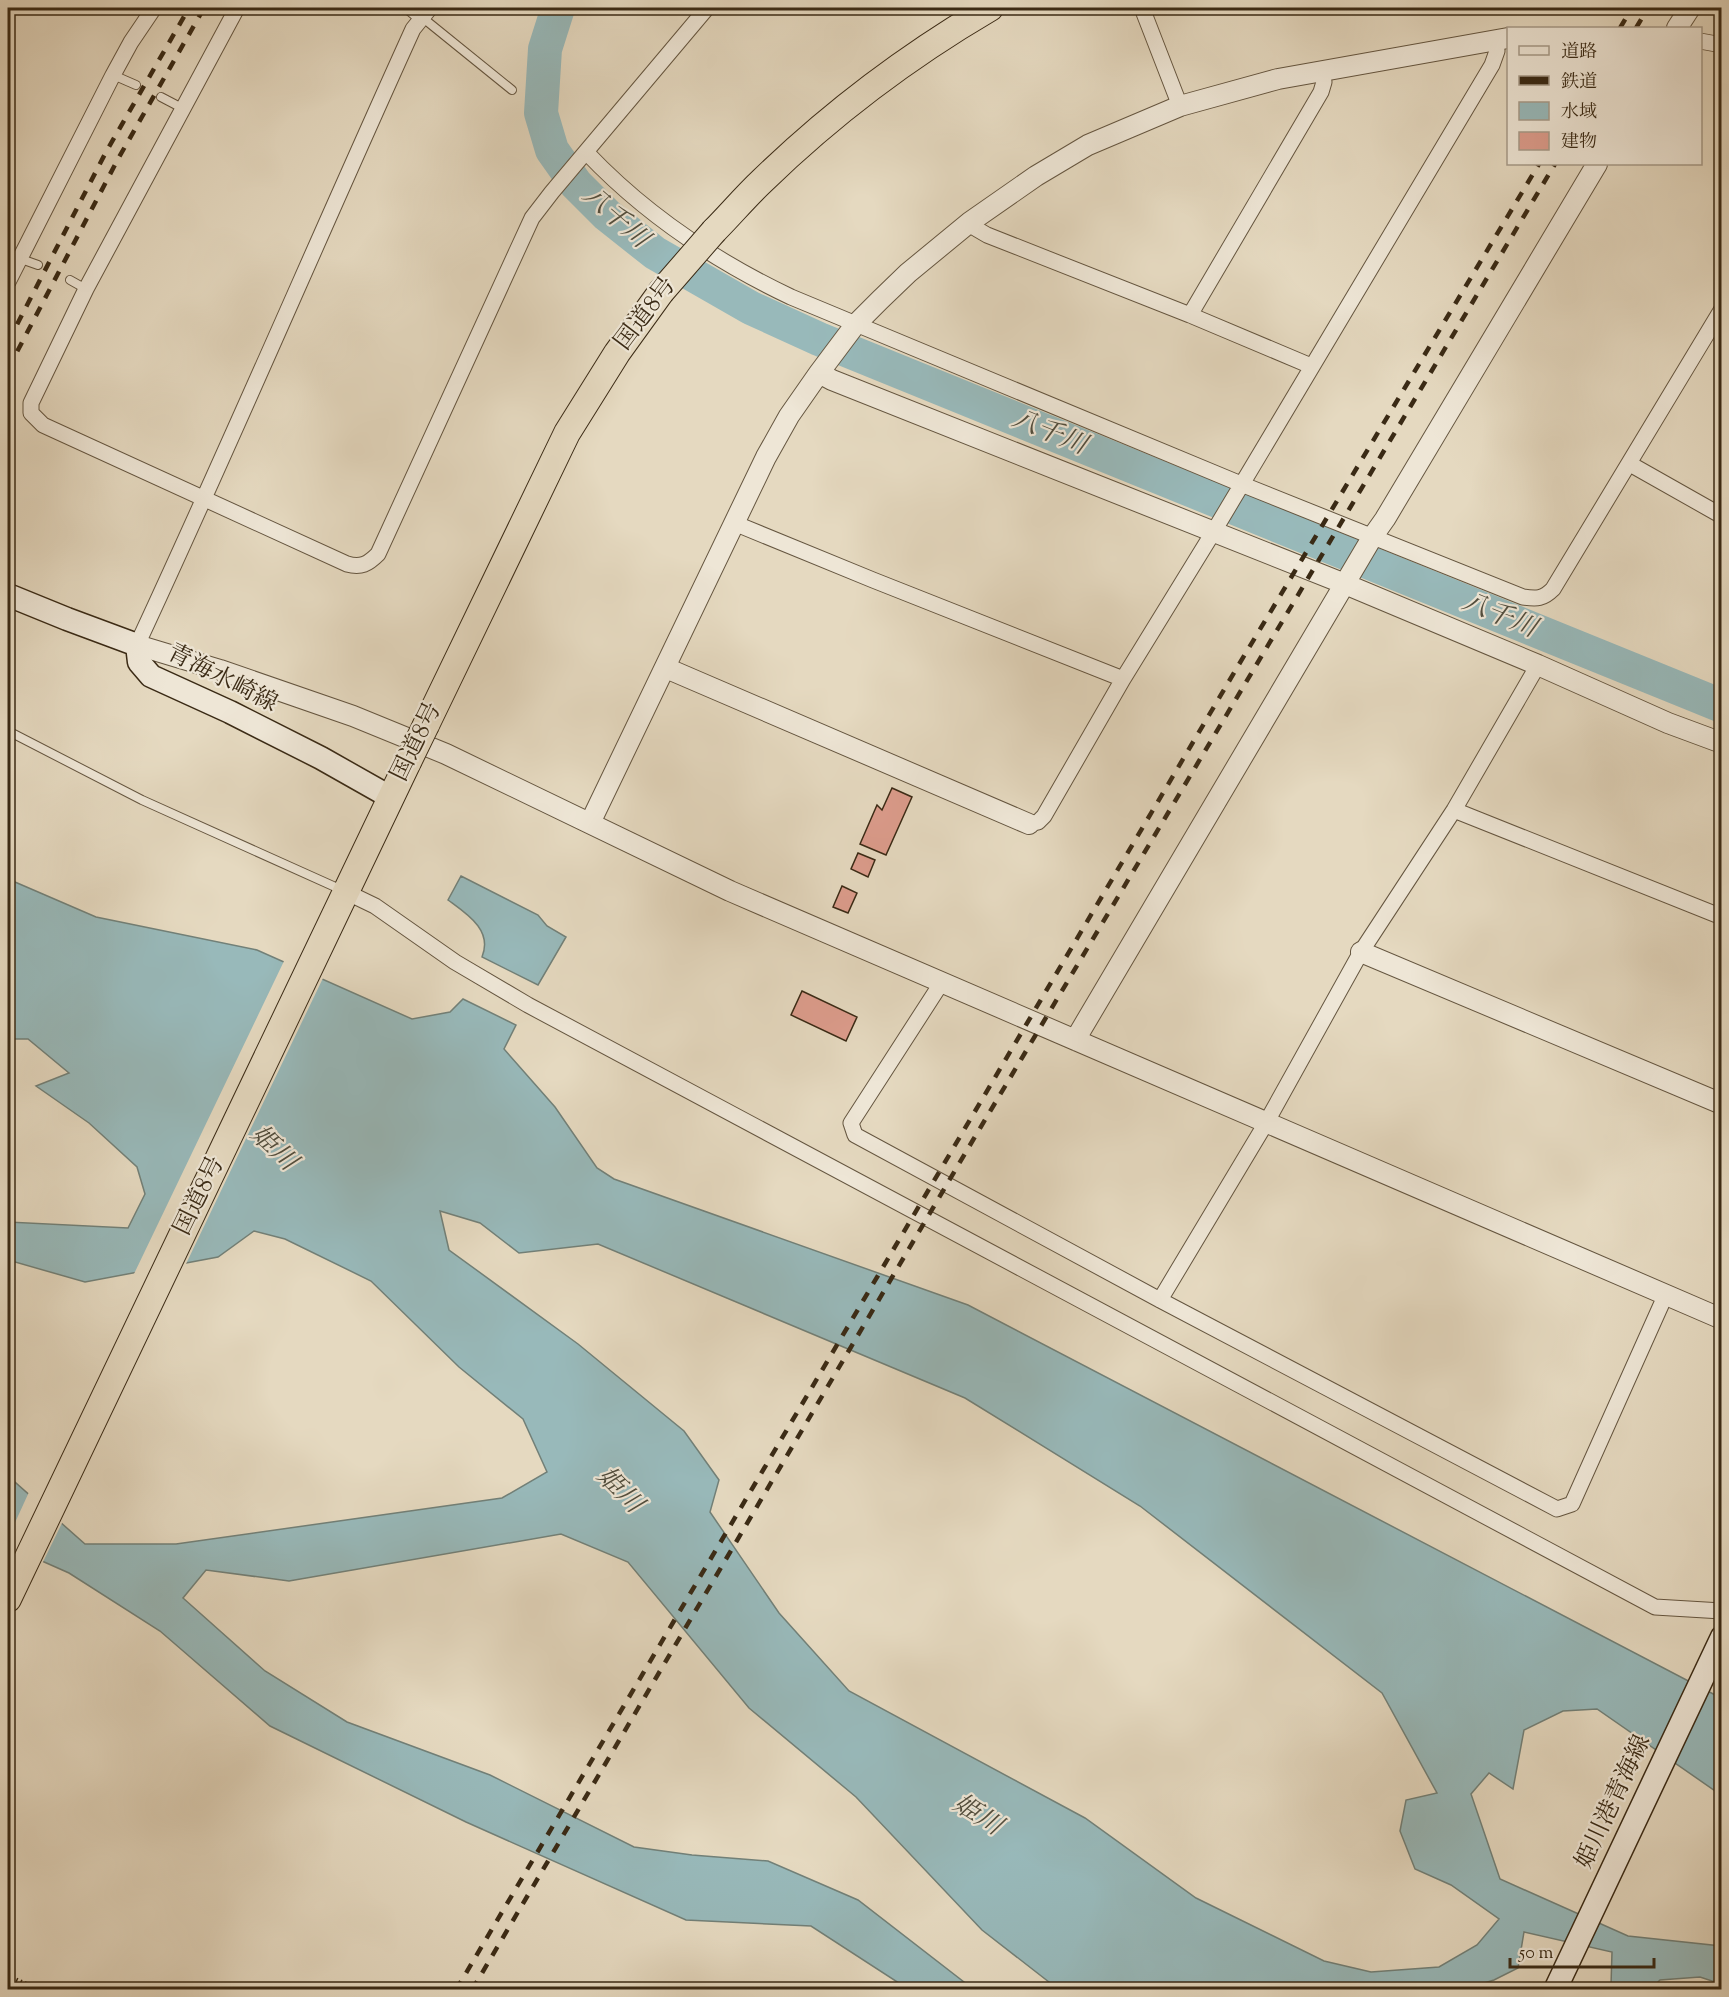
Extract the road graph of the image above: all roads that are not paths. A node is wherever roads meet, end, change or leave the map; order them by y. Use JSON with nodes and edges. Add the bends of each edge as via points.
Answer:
{"nodes":[{"id":1,"x":154,"y":8,"type":"edge"},
{"id":2,"x":237,"y":8,"type":"edge"},
{"id":3,"x":411,"y":8,"type":"edge"},
{"id":4,"x":707,"y":8,"type":"edge"},
{"id":5,"x":990,"y":8,"type":"edge"},
{"id":6,"x":1142,"y":8,"type":"edge"},
{"id":7,"x":1690,"y":8,"type":"edge"},
{"id":8,"x":427,"y":13,"type":"edge"},
{"id":9,"x":1678,"y":27,"type":"edge"},
{"id":10,"x":1502,"y":39,"type":"edge"},
{"id":11,"x":1702,"y":41,"type":"edge"},
{"id":12,"x":1722,"y":45,"type":"edge"},
{"id":13,"x":1322,"y":71,"type":"junction"},
{"id":14,"x":113,"y":75,"type":"junction"},
{"id":15,"x":136,"y":85,"type":"dead end"},
{"id":16,"x":512,"y":90,"type":"dead end"},
{"id":17,"x":161,"y":97,"type":"dead end"},
{"id":18,"x":1180,"y":106,"type":"junction"},
{"id":19,"x":182,"y":108,"type":"junction"},
{"id":20,"x":587,"y":153,"type":"junction"},
{"id":21,"x":1596,"y":165,"type":"edge"},
{"id":22,"x":970,"y":222,"type":"junction"},
{"id":23,"x":21,"y":259,"type":"junction"},
{"id":24,"x":38,"y":264,"type":"dead end"},
{"id":25,"x":70,"y":280,"type":"dead end"},
{"id":26,"x":8,"y":282,"type":"edge"},
{"id":27,"x":86,"y":289,"type":"junction"},
{"id":28,"x":1722,"y":309,"type":"edge"},
{"id":29,"x":1190,"y":315,"type":"junction"},
{"id":30,"x":855,"y":325,"type":"junction"},
{"id":31,"x":1311,"y":366,"type":"junction"},
{"id":32,"x":819,"y":373,"type":"junction"},
{"id":33,"x":1630,"y":464,"type":"junction"},
{"id":34,"x":1241,"y":484,"type":"junction"},
{"id":35,"x":205,"y":500,"type":"junction"},
{"id":36,"x":1722,"y":516,"type":"edge"},
{"id":37,"x":734,"y":523,"type":"junction"},
{"id":38,"x":1214,"y":531,"type":"junction"},
{"id":39,"x":1373,"y":536,"type":"junction"},
{"id":40,"x":1345,"y":584,"type":"junction"},
{"id":41,"x":8,"y":595,"type":"edge"},
{"id":42,"x":137,"y":645,"type":"junction"},
{"id":43,"x":1538,"y":665,"type":"junction"},
{"id":44,"x":666,"y":668,"type":"junction"},
{"id":45,"x":1123,"y":679,"type":"junction"},
{"id":46,"x":8,"y":731,"type":"edge"},
{"id":47,"x":1722,"y":744,"type":"edge"},
{"id":48,"x":390,"y":797,"type":"junction"},
{"id":49,"x":1454,"y":810,"type":"junction"},
{"id":50,"x":590,"y":824,"type":"junction"},
{"id":51,"x":1029,"y":824,"type":"joint"},
{"id":52,"x":341,"y":902,"type":"junction"},
{"id":53,"x":1722,"y":917,"type":"edge"},
{"id":54,"x":1361,"y":952,"type":"junction"},
{"id":55,"x":942,"y":982,"type":"junction"},
{"id":56,"x":1075,"y":1040,"type":"junction"},
{"id":57,"x":1722,"y":1104,"type":"edge"},
{"id":58,"x":1266,"y":1123,"type":"junction"},
{"id":59,"x":1666,"y":1294,"type":"junction"},
{"id":60,"x":1160,"y":1300,"type":"junction"},
{"id":61,"x":1722,"y":1319,"type":"edge"},
{"id":62,"x":8,"y":1599,"type":"edge"},
{"id":63,"x":1722,"y":1611,"type":"edge"},
{"id":64,"x":1721,"y":1638,"type":"edge"},
{"id":65,"x":1555,"y":1989,"type":"edge"}],
"edges":[{"from":1,"to":14,"type":"street"},
{"from":2,"to":19,"type":"street"},
{"from":3,"to":8,"type":"street"},
{"from":4,"to":20,"type":"street"},
{"from":5,"to":48,"type":"highway","name":"国道8号","bridge":true,"via":[[855,100],[814,133],[761,182],[661,292],[567,433]]},
{"from":6,"to":18,"type":"street"},
{"from":7,"to":9,"type":"street"},
{"from":8,"to":16,"type":"lane"},
{"from":8,"to":35,"type":"street","via":[[413,29],[328,215]]},
{"from":10,"to":13,"type":"street"},
{"from":10,"to":31,"type":"street","via":[[1492,65]]},
{"from":11,"to":12,"type":"street"},
{"from":13,"to":18,"type":"street","via":[[1278,78]]},
{"from":13,"to":29,"type":"street","via":[[1321,92]]},
{"from":14,"to":15,"type":"lane"},
{"from":14,"to":23,"type":"street"},
{"from":17,"to":19,"type":"lane"},
{"from":18,"to":22,"type":"street","via":[[1089,145]]},
{"from":19,"to":27,"type":"street"},
{"from":20,"to":30,"type":"street","via":[[657,218],[722,261]]},
{"from":20,"to":35,"type":"street","via":[[532,218],[372,560],[357,567],[346,564]]},
{"from":21,"to":39,"type":"street"},
{"from":22,"to":29,"type":"street","via":[[987,235]]},
{"from":22,"to":30,"type":"street","via":[[908,273]]},
{"from":23,"to":24,"type":"lane"},
{"from":23,"to":26,"type":"street"},
{"from":25,"to":27,"type":"lane"},
{"from":27,"to":35,"type":"street","via":[[31,403],[31,413],[43,425]]},
{"from":28,"to":33,"type":"street"},
{"from":29,"to":31,"type":"street"},
{"from":30,"to":32,"type":"street"},
{"from":30,"to":34,"type":"street"},
{"from":31,"to":34,"type":"street"},
{"from":32,"to":37,"type":"street","via":[[789,416]]},
{"from":32,"to":38,"type":"street"},
{"from":33,"to":36,"type":"street"},
{"from":33,"to":39,"type":"street","via":[[1546,597],[1523,597]]},
{"from":34,"to":38,"type":"street"},
{"from":34,"to":39,"type":"street"},
{"from":35,"to":42,"type":"street"},
{"from":37,"to":44,"type":"street"},
{"from":37,"to":45,"type":"street"},
{"from":38,"to":40,"type":"street"},
{"from":38,"to":45,"type":"street"},
{"from":39,"to":40,"type":"street"},
{"from":40,"to":43,"type":"street"},
{"from":40,"to":56,"type":"street"},
{"from":41,"to":42,"type":"main road","name":"青海水崎線"},
{"from":42,"to":48,"type":"main road","name":"青海水崎線","via":[[139,662],[151,676],[321,758]]},
{"from":42,"to":50,"type":"street","via":[[363,720],[446,754]]},
{"from":43,"to":47,"type":"street"},
{"from":43,"to":49,"type":"street"},
{"from":44,"to":50,"type":"street"},
{"from":44,"to":51,"type":"street"},
{"from":45,"to":51,"type":"street","via":[[1044,816]]},
{"from":46,"to":52,"type":"lane"},
{"from":48,"to":52,"type":"highway","name":"国道8号"},
{"from":49,"to":53,"type":"street"},
{"from":49,"to":54,"type":"street"},
{"from":50,"to":55,"type":"street","via":[[729,891]]},
{"from":52,"to":62,"type":"highway","name":"国道8号"},
{"from":52,"to":63,"type":"street","via":[[375,906],[455,962],[528,1005],[1644,1602],[1655,1607]]},
{"from":54,"to":57,"type":"street"},
{"from":54,"to":58,"type":"street"},
{"from":55,"to":56,"type":"street"},
{"from":55,"to":60,"type":"street","via":[[851,1123],[855,1135]]},
{"from":56,"to":58,"type":"street"},
{"from":58,"to":59,"type":"street"},
{"from":58,"to":60,"type":"street"},
{"from":59,"to":60,"type":"street","via":[[1572,1504],[1557,1509]]},
{"from":59,"to":61,"type":"street"},
{"from":64,"to":65,"type":"main road","name":"姫川港青海線"}]}
